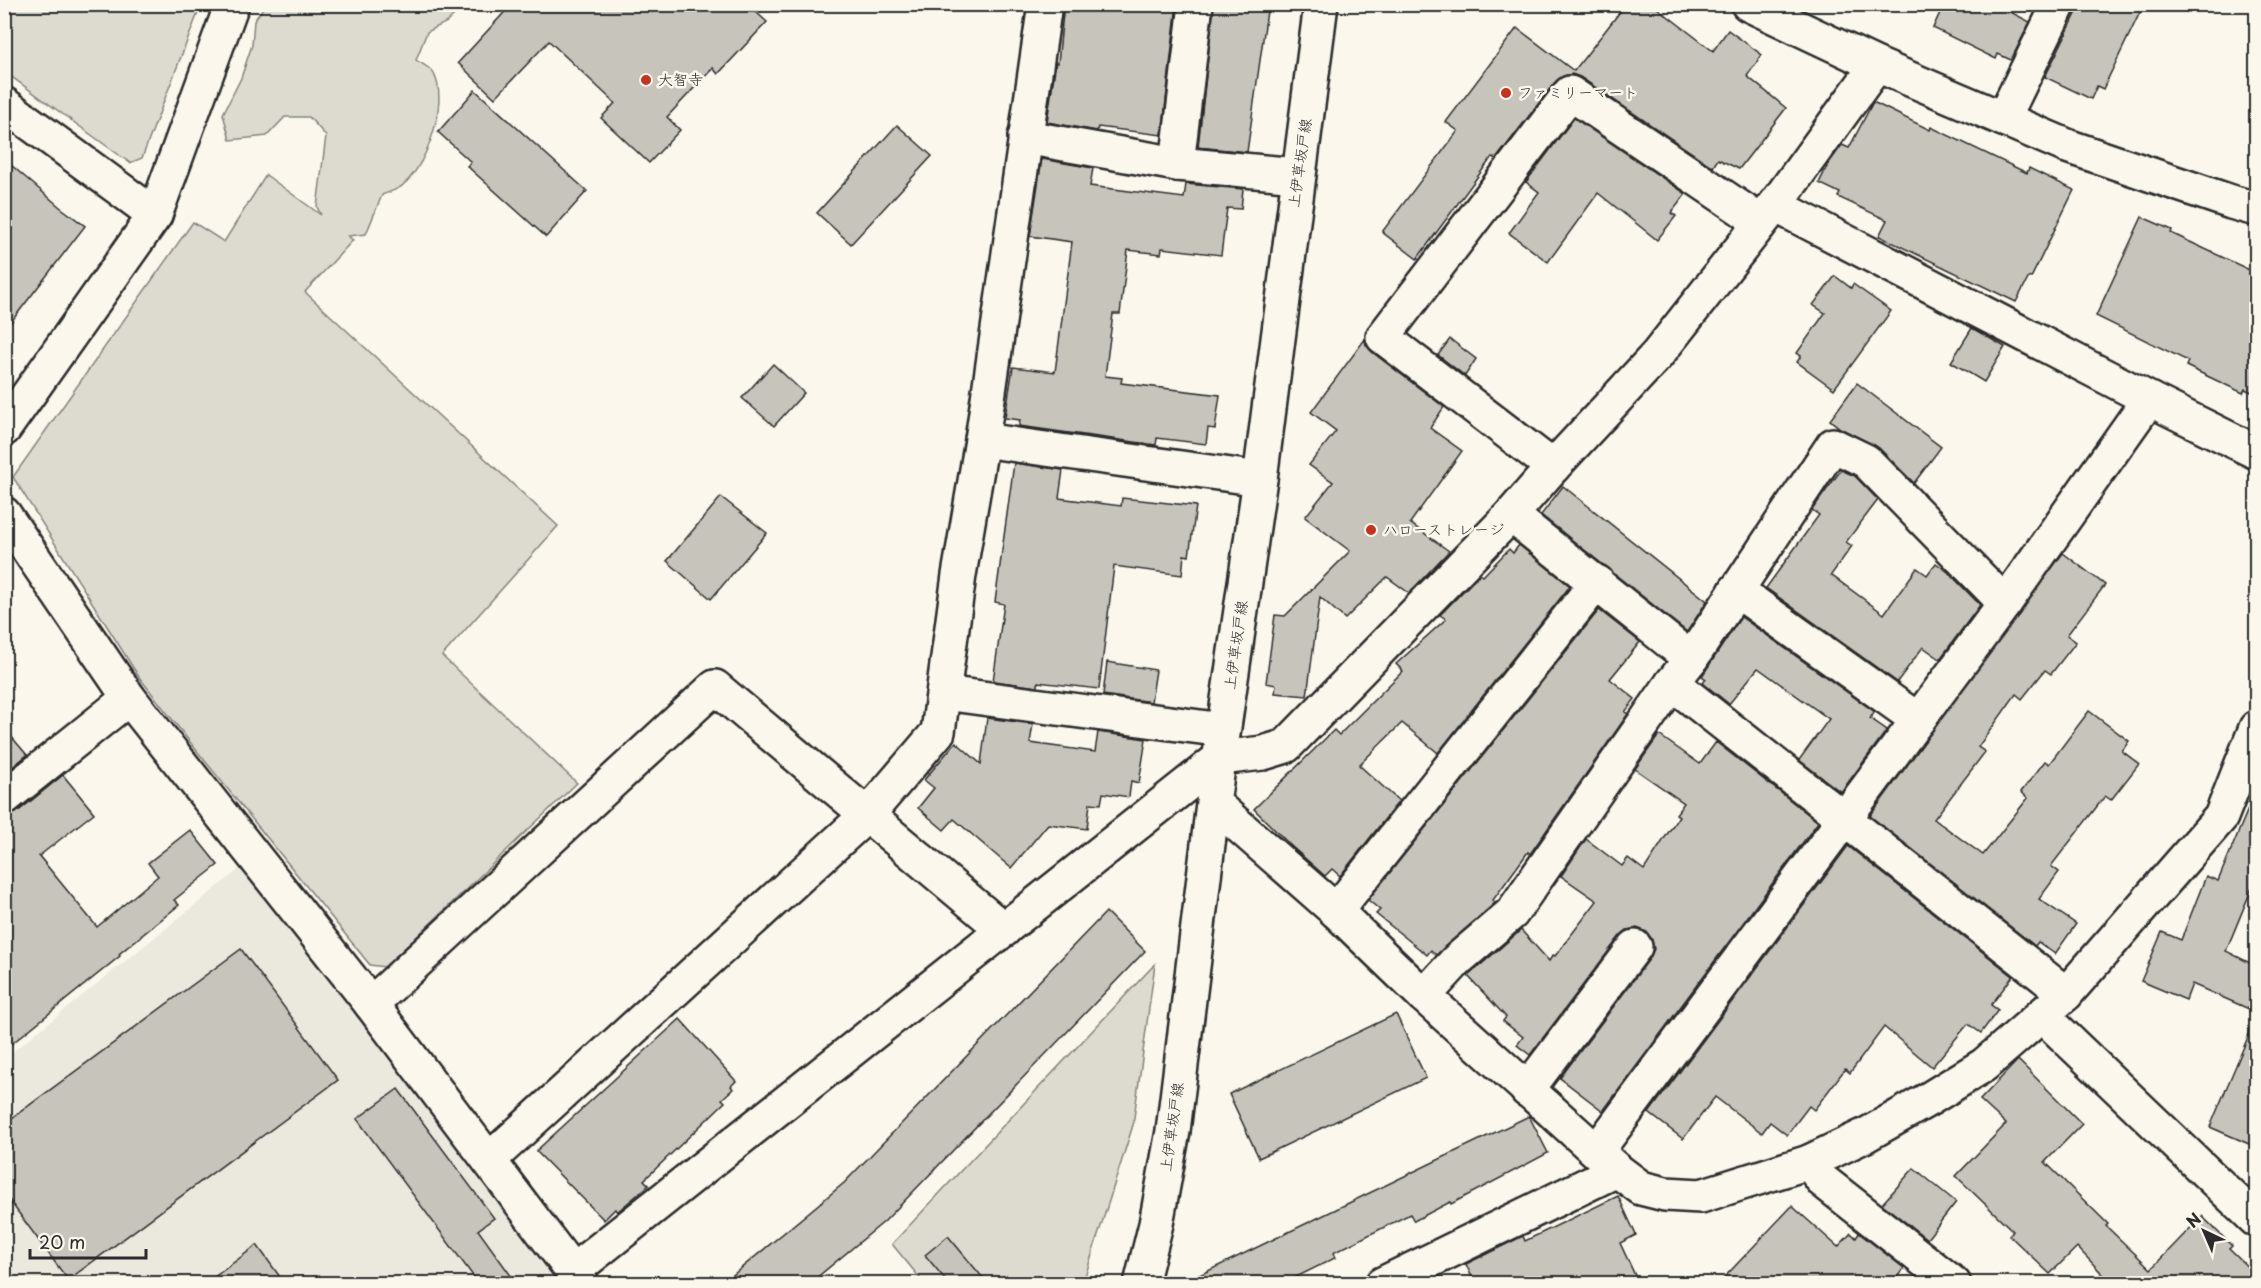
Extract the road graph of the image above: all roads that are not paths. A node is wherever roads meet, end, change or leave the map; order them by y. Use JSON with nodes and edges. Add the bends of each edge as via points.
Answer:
{"nodes":[{"id":1,"x":232,"y":4,"type":"edge"},
{"id":2,"x":1045,"y":4,"type":"edge"},
{"id":3,"x":1196,"y":4,"type":"edge"},
{"id":4,"x":1321,"y":4,"type":"edge"},
{"id":5,"x":1748,"y":4,"type":"edge"},
{"id":6,"x":2059,"y":4,"type":"edge"},
{"id":7,"x":1877,"y":65,"type":"junction"},
{"id":8,"x":4,"y":104,"type":"edge"},
{"id":9,"x":2003,"y":119,"type":"junction"},
{"id":10,"x":1024,"y":137,"type":"junction"},
{"id":11,"x":1177,"y":164,"type":"junction"},
{"id":12,"x":1298,"y":176,"type":"junction"},
{"id":13,"x":2256,"y":208,"type":"edge"},
{"id":14,"x":1768,"y":214,"type":"junction"},
{"id":15,"x":155,"y":215,"type":"junction"},
{"id":16,"x":2149,"y":399,"type":"junction"},
{"id":17,"x":4,"y":429,"type":"edge"},
{"id":18,"x":982,"y":440,"type":"junction"},
{"id":19,"x":2256,"y":452,"type":"edge"},
{"id":20,"x":1552,"y":467,"type":"junction"},
{"id":21,"x":1260,"y":479,"type":"junction"},
{"id":22,"x":4,"y":514,"type":"edge"},
{"id":23,"x":1511,"y":515,"type":"junction"},
{"id":24,"x":1597,"y":582,"type":"junction"},
{"id":25,"x":1737,"y":590,"type":"junction"},
{"id":26,"x":2005,"y":603,"type":"junction"},
{"id":27,"x":1681,"y":671,"type":"junction"},
{"id":28,"x":944,"y":693,"type":"junction"},
{"id":29,"x":129,"y":698,"type":"junction"},
{"id":30,"x":1918,"y":720,"type":"junction"},
{"id":31,"x":2256,"y":728,"type":"edge"},
{"id":32,"x":1222,"y":744,"type":"junction"},
{"id":33,"x":4,"y":798,"type":"edge"},
{"id":34,"x":1213,"y":804,"type":"junction"},
{"id":35,"x":868,"y":814,"type":"junction"},
{"id":36,"x":1844,"y":820,"type":"junction"},
{"id":37,"x":1336,"y":911,"type":"junction"},
{"id":38,"x":1004,"y":930,"type":"junction"},
{"id":39,"x":1635,"y":947,"type":"dead end"},
{"id":40,"x":1424,"y":996,"type":"junction"},
{"id":41,"x":371,"y":1004,"type":"junction"},
{"id":42,"x":2054,"y":1004,"type":"junction"},
{"id":43,"x":1527,"y":1090,"type":"junction"},
{"id":44,"x":489,"y":1160,"type":"junction"},
{"id":45,"x":1607,"y":1161,"type":"junction"},
{"id":46,"x":1809,"y":1162,"type":"junction"},
{"id":47,"x":2256,"y":1220,"type":"edge"},
{"id":48,"x":577,"y":1277,"type":"edge"},
{"id":49,"x":1141,"y":1284,"type":"edge"},
{"id":50,"x":1382,"y":1284,"type":"edge"},
{"id":51,"x":1954,"y":1284,"type":"edge"}],
"edges":[{"from":1,"to":15,"type":"street"},
{"from":2,"to":10,"type":"street"},
{"from":3,"to":11,"type":"street"},
{"from":4,"to":12,"type":"street","name":"上伊草坂戸線"},
{"from":5,"to":7,"type":"street"},
{"from":6,"to":9,"type":"street"},
{"from":7,"to":9,"type":"street"},
{"from":7,"to":14,"type":"street"},
{"from":8,"to":15,"type":"street"},
{"from":9,"to":13,"type":"street","via":[[2067,146]]},
{"from":10,"to":11,"type":"street"},
{"from":10,"to":18,"type":"street"},
{"from":11,"to":12,"type":"street"},
{"from":12,"to":21,"type":"street","name":"上伊草坂戸線"},
{"from":14,"to":16,"type":"street"},
{"from":14,"to":20,"type":"street","via":[[1657,355]]},
{"from":14,"to":20,"type":"street","via":[[1570,93],[1383,337]]},
{"from":15,"to":17,"type":"street"},
{"from":16,"to":19,"type":"street"},
{"from":16,"to":26,"type":"street"},
{"from":18,"to":21,"type":"street"},
{"from":18,"to":28,"type":"street"},
{"from":20,"to":23,"type":"street"},
{"from":21,"to":32,"type":"street","name":"上伊草坂戸線"},
{"from":22,"to":29,"type":"street"},
{"from":23,"to":24,"type":"street"},
{"from":23,"to":32,"type":"street","via":[[1286,746],[1263,753]]},
{"from":24,"to":27,"type":"street"},
{"from":24,"to":37,"type":"street"},
{"from":25,"to":26,"type":"street","via":[[1833,446],[1866,461]]},
{"from":25,"to":27,"type":"street"},
{"from":25,"to":30,"type":"street"},
{"from":26,"to":30,"type":"street"},
{"from":27,"to":36,"type":"street"},
{"from":27,"to":40,"type":"street","via":[[1512,914],[1457,960]]},
{"from":28,"to":32,"type":"street"},
{"from":28,"to":35,"type":"street","via":[[938,732]]},
{"from":29,"to":33,"type":"street"},
{"from":29,"to":41,"type":"street"},
{"from":30,"to":36,"type":"street"},
{"from":31,"to":42,"type":"street","via":[[2221,817]]},
{"from":32,"to":34,"type":"street","name":"上伊草坂戸線"},
{"from":32,"to":38,"type":"street"},
{"from":34,"to":37,"type":"street"},
{"from":34,"to":49,"type":"street","name":"上伊草坂戸線","via":[[1173,1131]]},
{"from":35,"to":38,"type":"street"},
{"from":35,"to":41,"type":"street","via":[[715,687]]},
{"from":35,"to":44,"type":"street"},
{"from":36,"to":42,"type":"street"},
{"from":36,"to":45,"type":"street"},
{"from":37,"to":40,"type":"street"},
{"from":38,"to":48,"type":"street"},
{"from":39,"to":43,"type":"street"},
{"from":40,"to":43,"type":"street"},
{"from":41,"to":44,"type":"street"},
{"from":42,"to":46,"type":"street","via":[[1984,1065],[1911,1110]]},
{"from":42,"to":47,"type":"street"},
{"from":43,"to":45,"type":"street"},
{"from":44,"to":48,"type":"street"},
{"from":45,"to":46,"type":"street","via":[[1641,1188],[1701,1196]]},
{"from":45,"to":50,"type":"street"},
{"from":46,"to":51,"type":"street","via":[[1823,1181]]}]}
